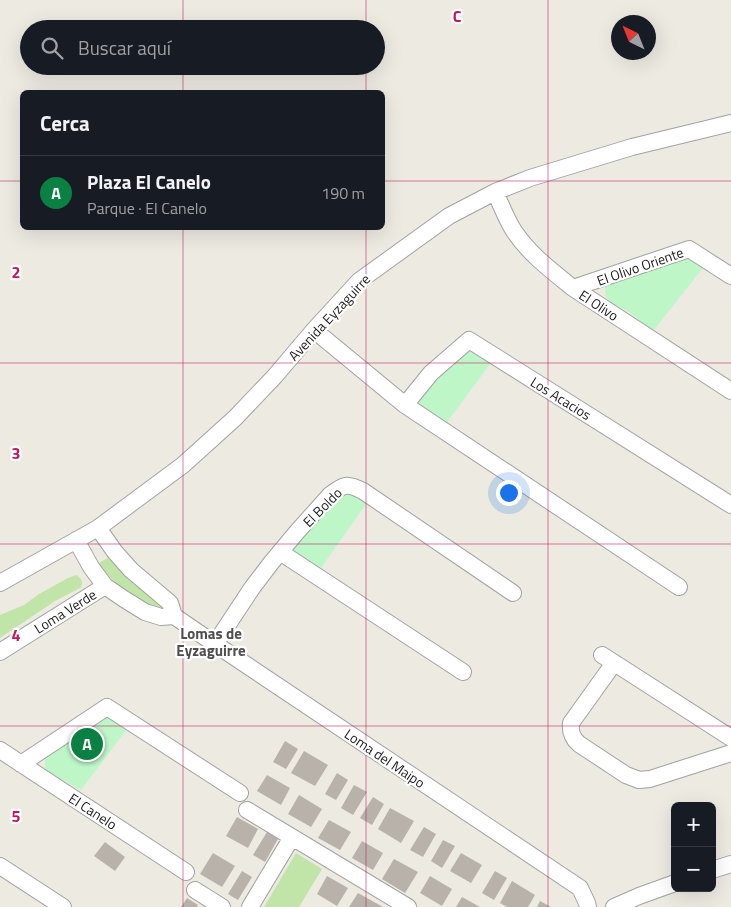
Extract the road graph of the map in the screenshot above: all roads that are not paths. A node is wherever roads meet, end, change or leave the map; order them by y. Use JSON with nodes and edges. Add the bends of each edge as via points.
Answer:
{"nodes":[{"id":1,"x":731,"y":122,"type":"edge"},
{"id":2,"x":495,"y":192,"type":"junction"},
{"id":3,"x":731,"y":276,"type":"edge"},
{"id":4,"x":573,"y":288,"type":"junction"},
{"id":5,"x":314,"y":330,"type":"junction"},
{"id":6,"x":731,"y":390,"type":"edge"},
{"id":7,"x":405,"y":405,"type":"junction"},
{"id":8,"x":731,"y":505,"type":"edge"},
{"id":9,"x":98,"y":528,"type":"junction"},
{"id":10,"x":76,"y":540,"type":"junction"},
{"id":11,"x":280,"y":552,"type":"junction"},
{"id":12,"x":0,"y":583,"type":"edge"},
{"id":13,"x":105,"y":586,"type":"junction"},
{"id":14,"x":679,"y":587,"type":"dead end"},
{"id":15,"x":513,"y":593,"type":"dead end"},
{"id":16,"x":174,"y":616,"type":"junction"},
{"id":17,"x":215,"y":644,"type":"junction"},
{"id":18,"x":0,"y":652,"type":"edge"},
{"id":19,"x":463,"y":672,"type":"dead end"},
{"id":20,"x":729,"y":733,"type":"edge"},
{"id":21,"x":0,"y":750,"type":"edge"},
{"id":22,"x":731,"y":753,"type":"edge"},
{"id":23,"x":21,"y":764,"type":"junction"},
{"id":24,"x":240,"y":793,"type":"dead end"},
{"id":25,"x":247,"y":810,"type":"dead end"},
{"id":26,"x":292,"y":837,"type":"junction"},
{"id":27,"x":731,"y":864,"type":"edge"},
{"id":28,"x":0,"y":866,"type":"edge"},
{"id":29,"x":716,"y":869,"type":"edge"},
{"id":30,"x":186,"y":872,"type":"dead end"},
{"id":31,"x":671,"y":884,"type":"edge"},
{"id":32,"x":195,"y":890,"type":"dead end"},
{"id":33,"x":63,"y":907,"type":"edge"},
{"id":34,"x":222,"y":907,"type":"edge"},
{"id":35,"x":250,"y":907,"type":"edge"},
{"id":36,"x":408,"y":907,"type":"edge"},
{"id":37,"x":588,"y":907,"type":"edge"},
{"id":38,"x":614,"y":907,"type":"edge"}],
"edges":[{"from":1,"to":2,"type":"street","name":"Avenida Eyzaguirre","via":[[632,147]]},
{"from":2,"to":4,"type":"street","name":"El Olivo","via":[[514,230],[528,249]]},
{"from":2,"to":5,"type":"street","name":"Avenida Eyzaguirre","via":[[449,216],[359,281]]},
{"from":3,"to":4,"type":"street","name":"El Olivo Oriente","via":[[690,249]]},
{"from":4,"to":6,"type":"street","name":"El Olivo"},
{"from":5,"to":7,"type":"street"},
{"from":5,"to":9,"type":"street","name":"Avenida Eyzaguirre","via":[[275,376],[183,465]]},
{"from":7,"to":8,"type":"street","name":"Los Acacios","via":[[431,373],[469,340]]},
{"from":7,"to":14,"type":"street"},
{"from":9,"to":10,"type":"street","name":"Avenida Eyzaguirre"},
{"from":9,"to":16,"type":"street","name":"Loma del Maipo","via":[[131,570],[170,603]]},
{"from":10,"to":12,"type":"street","name":"Avenida Eyzaguirre"},
{"from":10,"to":13,"type":"street","name":"Loma del Maipo"},
{"from":11,"to":15,"type":"street","name":"El Boldo","via":[[330,495],[345,485],[352,486]]},
{"from":11,"to":17,"type":"street","name":"El Boldo"},
{"from":11,"to":19,"type":"street"},
{"from":13,"to":16,"type":"street","name":"Loma del Maipo","via":[[145,612],[161,617]]},
{"from":13,"to":18,"type":"street","name":"Loma Verde"},
{"from":16,"to":17,"type":"street","name":"Loma del Maipo"},
{"from":17,"to":37,"type":"street","name":"Loma del Maipo","via":[[580,888]]},
{"from":20,"to":22,"type":"street","via":[[608,659],[571,723],[574,740],[626,775],[639,780],[650,780]]},
{"from":21,"to":23,"type":"street","name":"El Canelo"},
{"from":23,"to":24,"type":"street","via":[[107,707]]},
{"from":23,"to":30,"type":"street","name":"El Canelo"},
{"from":25,"to":26,"type":"street"},
{"from":26,"to":35,"type":"street"},
{"from":26,"to":36,"type":"street"},
{"from":27,"to":29,"type":"street"},
{"from":28,"to":33,"type":"street"},
{"from":31,"to":38,"type":"street"},
{"from":32,"to":34,"type":"street"}]}
